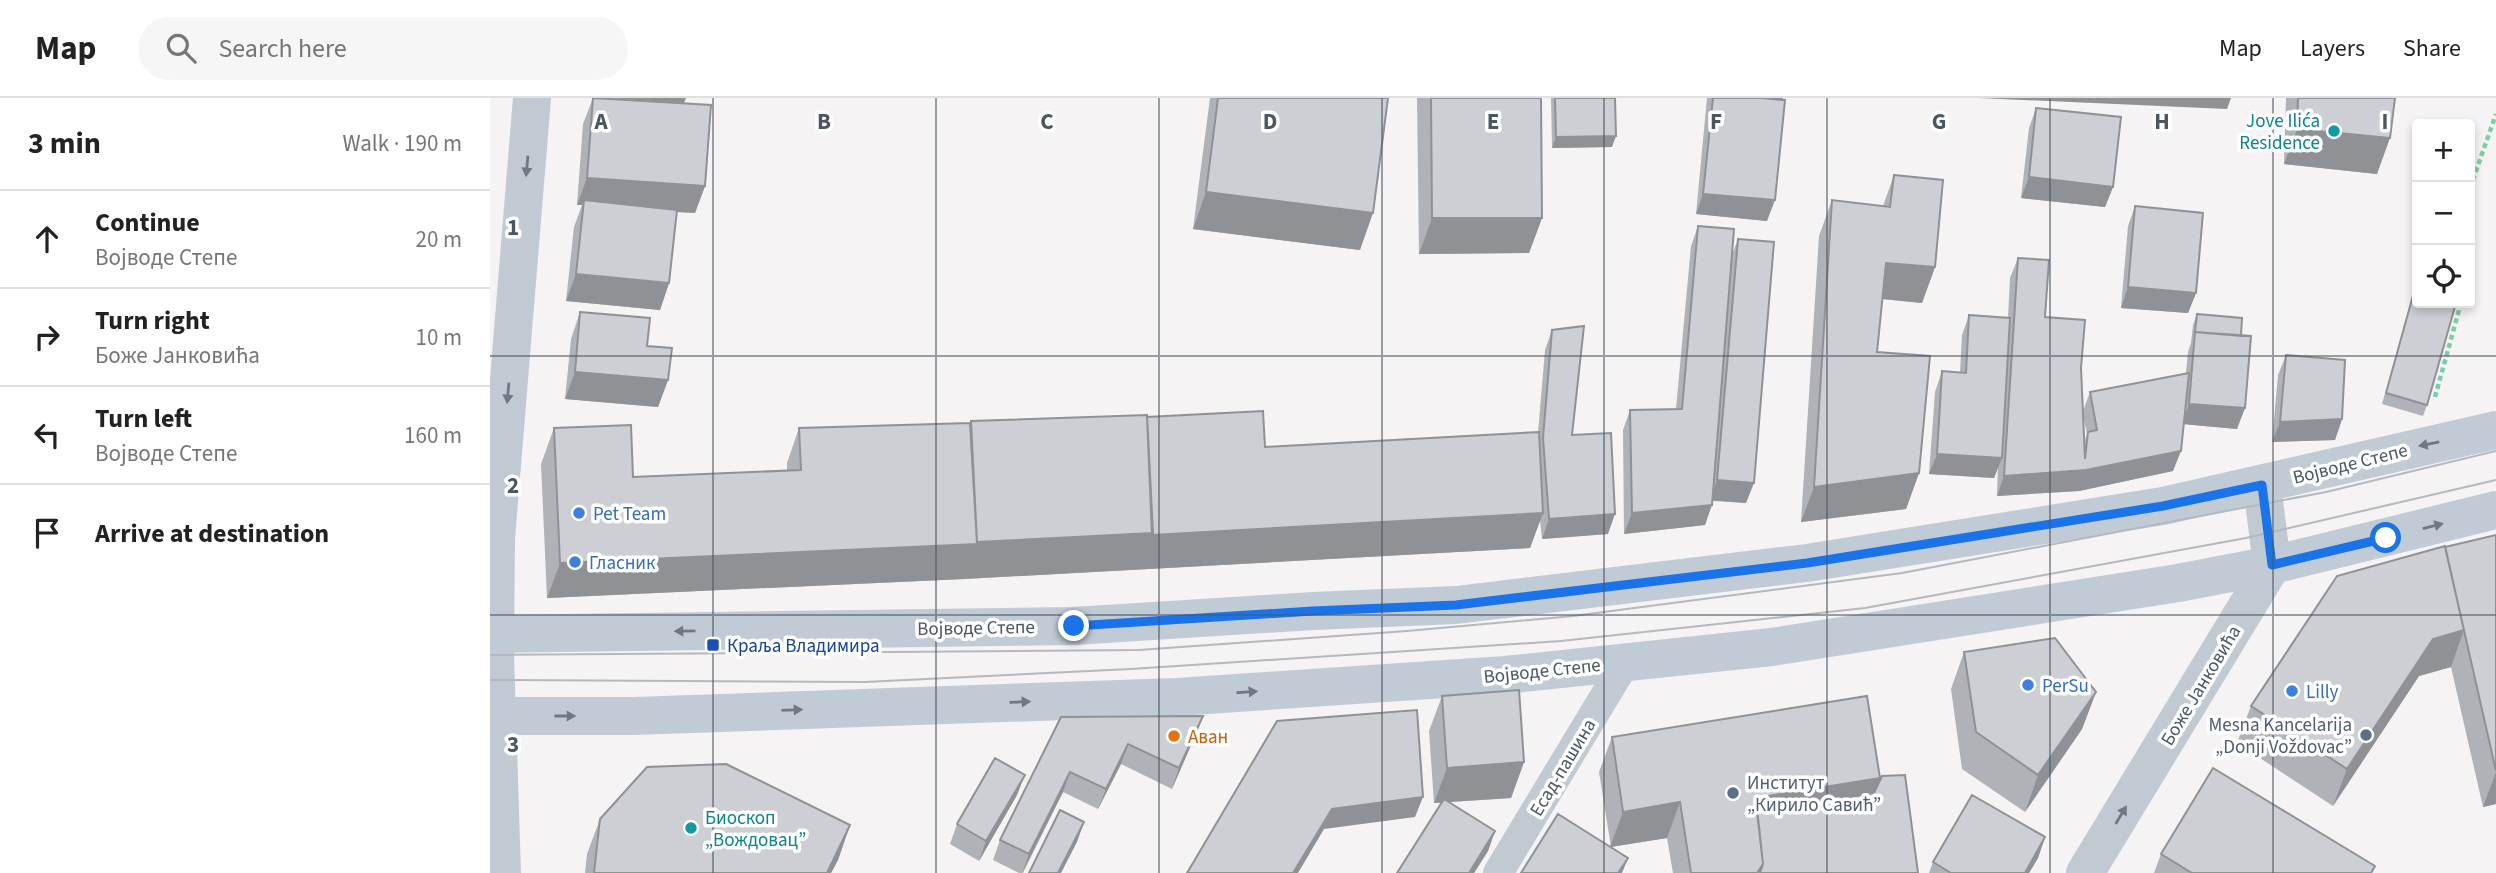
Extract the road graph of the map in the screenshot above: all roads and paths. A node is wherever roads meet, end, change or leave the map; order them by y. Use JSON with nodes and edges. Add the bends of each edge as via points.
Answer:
{"nodes":[{"id":1,"x":532,"y":98,"type":"edge"},
{"id":2,"x":2496,"y":114,"type":"edge"},
{"id":3,"x":2472,"y":182,"type":"edge"},
{"id":4,"x":2460,"y":308,"type":"edge"},
{"id":5,"x":2432,"y":408,"type":"edge"},
{"id":6,"x":2496,"y":430,"type":"edge"},
{"id":7,"x":2262,"y":485,"type":"junction"},
{"id":8,"x":2496,"y":510,"type":"edge"},
{"id":9,"x":2272,"y":565,"type":"junction"},
{"id":10,"x":493,"y":634,"type":"edge"},
{"id":11,"x":1626,"y":662,"type":"junction"},
{"id":12,"x":493,"y":716,"type":"edge"},
{"id":13,"x":502,"y":873,"type":"edge"},
{"id":14,"x":1498,"y":873,"type":"edge"},
{"id":15,"x":2085,"y":873,"type":"edge"}],
"edges":[{"from":1,"to":10,"type":"street","one_way":true,"via":[[496,538]]},
{"from":2,"to":3,"type":"path"},
{"from":4,"to":5,"type":"path"},
{"from":6,"to":7,"type":"main road","name":"Војводе Степе","one_way":true},
{"from":7,"to":9,"type":"street"},
{"from":7,"to":10,"type":"main road","name":"Војводе Степе","one_way":true,"via":[[2163,506],[1807,563],[1456,605],[1074,626]]},
{"from":9,"to":8,"type":"main road","name":"Војводе Степе","one_way":true},
{"from":9,"to":11,"type":"main road","name":"Војводе Степе","via":[[1772,647]]},
{"from":15,"to":9,"type":"street","name":"Боже Јанковића","one_way":true},
{"from":10,"to":12,"type":"street"},
{"from":12,"to":11,"type":"main road","name":"Војводе Степе","one_way":true,"via":[[635,716],[1177,697],[1505,675]]},
{"from":11,"to":14,"type":"street","name":"Есад-пашина"},
{"from":12,"to":13,"type":"street"}]}
